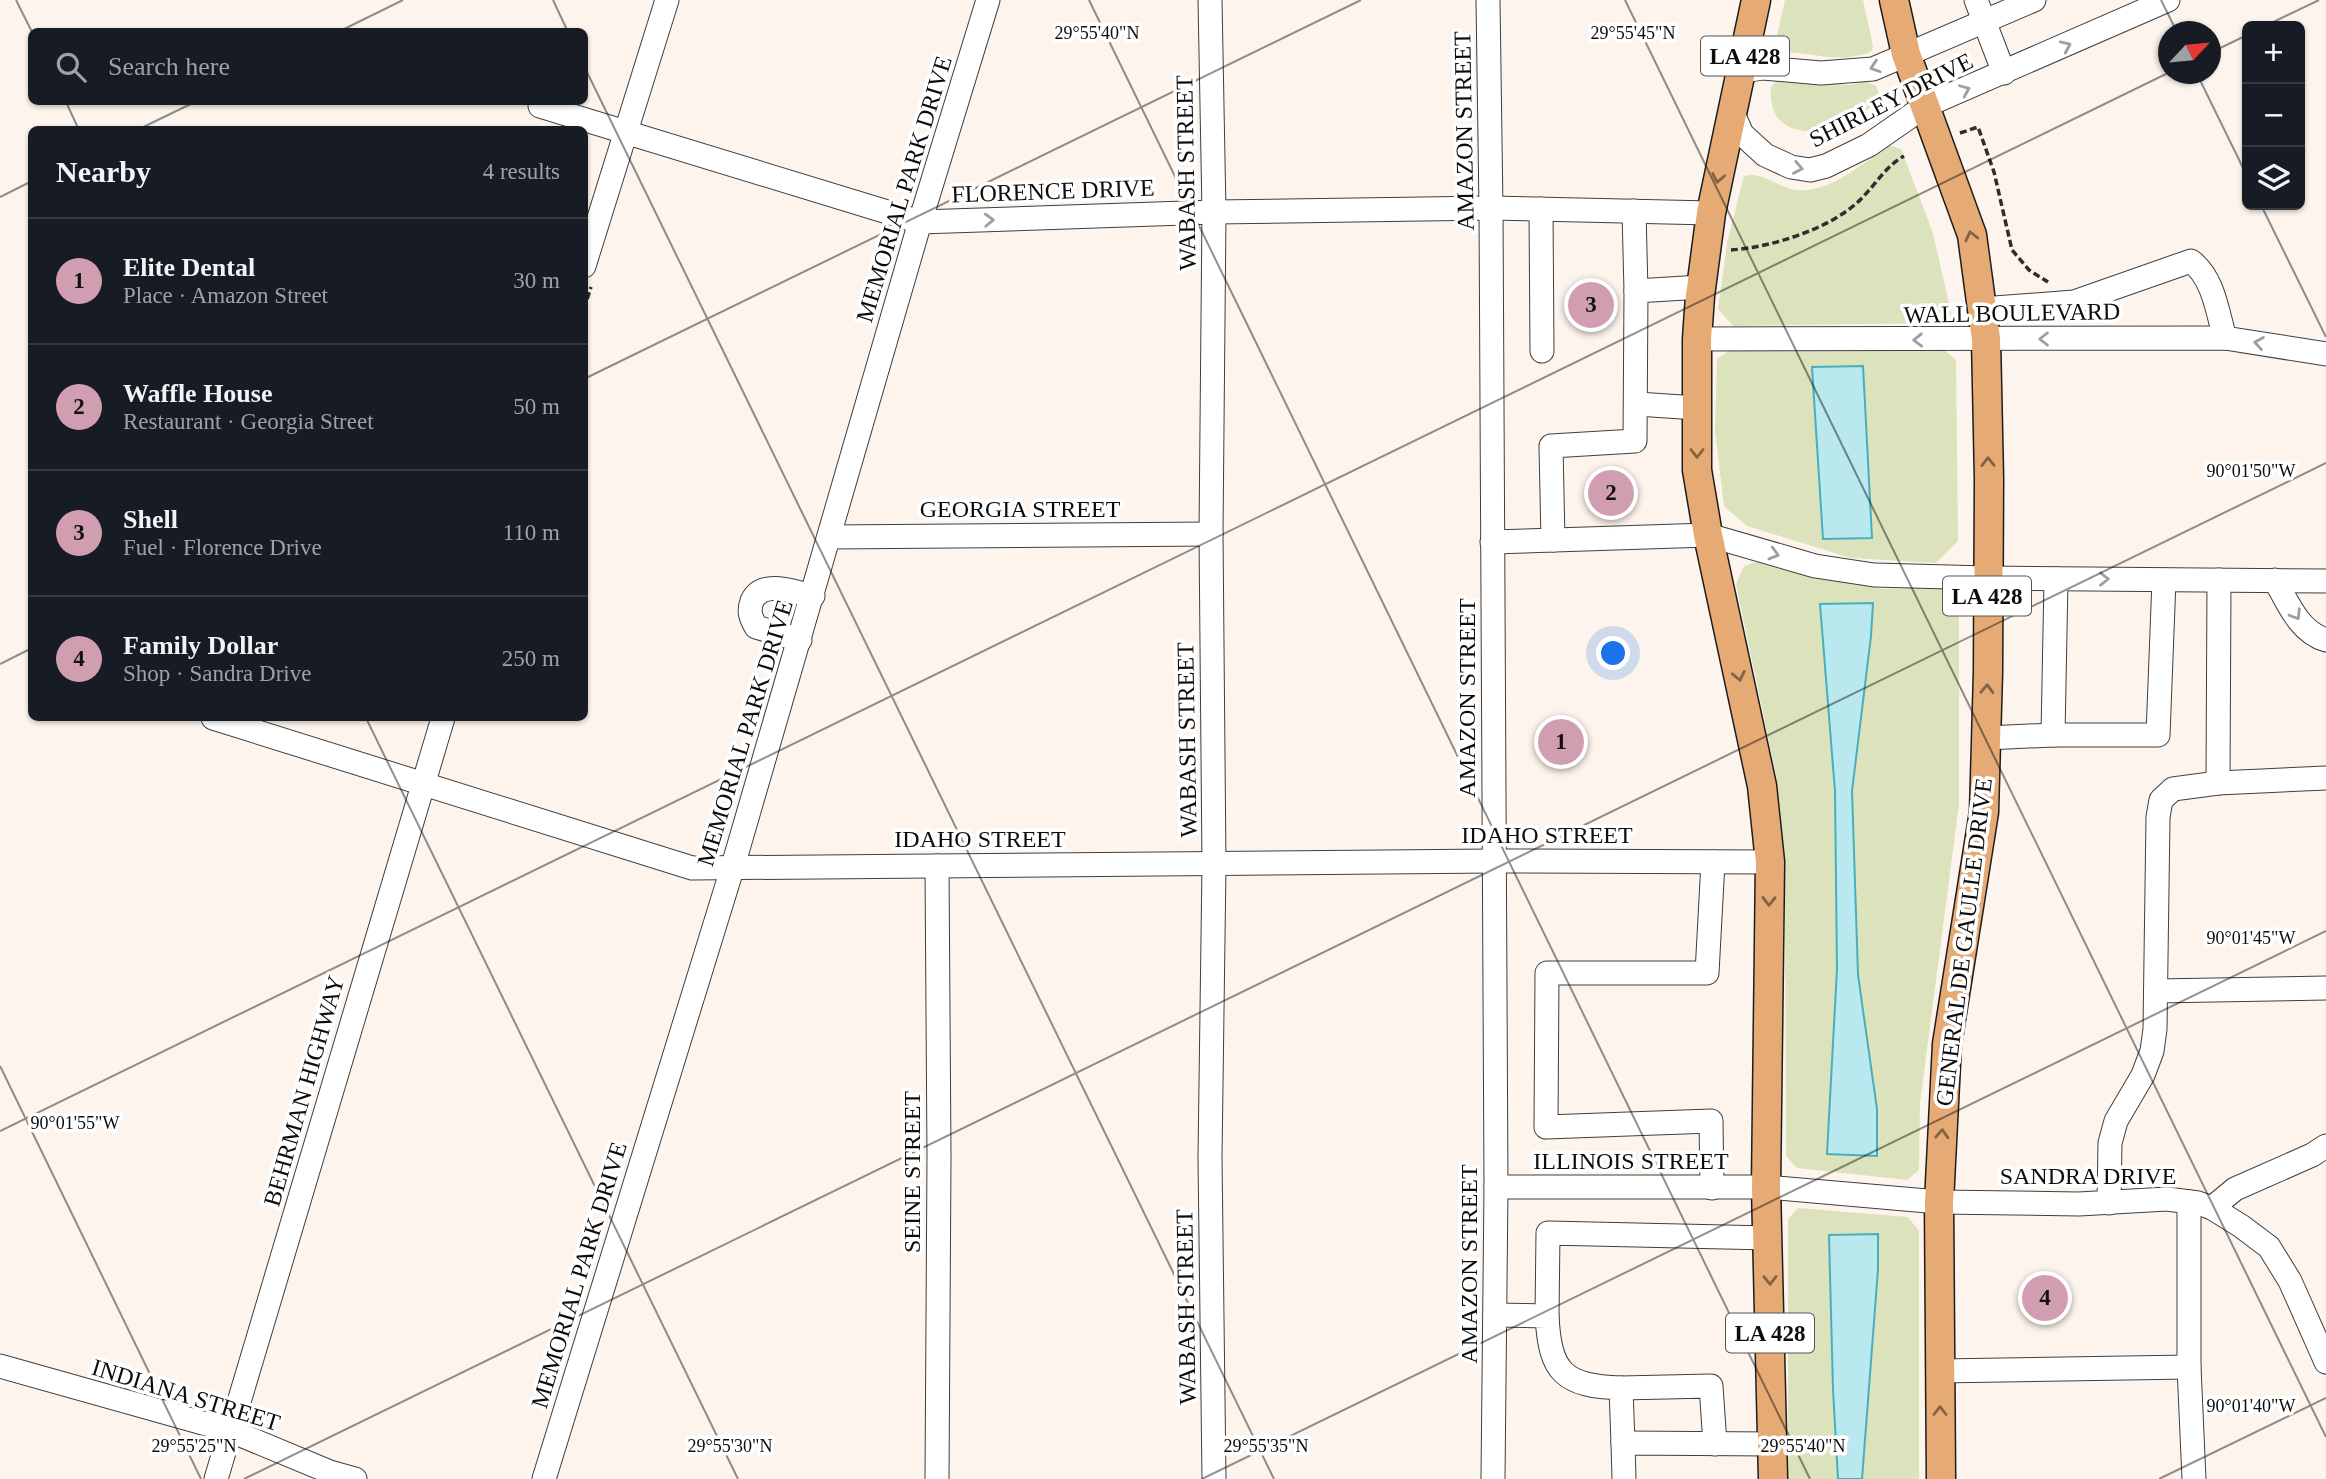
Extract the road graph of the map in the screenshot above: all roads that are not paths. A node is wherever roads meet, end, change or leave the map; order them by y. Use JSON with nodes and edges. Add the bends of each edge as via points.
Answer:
{"nodes":[{"id":1,"x":667,"y":0,"type":"edge"},
{"id":2,"x":988,"y":0,"type":"edge"},
{"id":3,"x":1210,"y":0,"type":"edge"},
{"id":4,"x":1488,"y":0,"type":"edge"},
{"id":5,"x":1756,"y":0,"type":"edge"},
{"id":6,"x":1894,"y":0,"type":"edge"},
{"id":7,"x":2034,"y":0,"type":"edge"},
{"id":8,"x":2168,"y":0,"type":"edge"},
{"id":9,"x":1979,"y":11,"type":"edge"},
{"id":10,"x":1906,"y":54,"type":"junction"},
{"id":11,"x":1742,"y":71,"type":"junction"},
{"id":12,"x":2004,"y":73,"type":"junction"},
{"id":13,"x":540,"y":106,"type":"dead end"},
{"id":14,"x":1926,"y":106,"type":"junction"},
{"id":15,"x":1732,"y":111,"type":"junction"},
{"id":16,"x":626,"y":133,"type":"junction"},
{"id":17,"x":1492,"y":208,"type":"junction"},
{"id":18,"x":1541,"y":209,"type":"junction"},
{"id":19,"x":1634,"y":211,"type":"junction"},
{"id":20,"x":1214,"y":212,"type":"junction"},
{"id":21,"x":1711,"y":213,"type":"junction"},
{"id":22,"x":920,"y":222,"type":"junction"},
{"id":23,"x":588,"y":253,"type":"edge"},
{"id":24,"x":1701,"y":287,"type":"junction"},
{"id":25,"x":1636,"y":291,"type":"junction"},
{"id":26,"x":1981,"y":309,"type":"junction"},
{"id":27,"x":2225,"y":338,"type":"junction"},
{"id":28,"x":1697,"y":339,"type":"junction"},
{"id":29,"x":1986,"y":339,"type":"junction"},
{"id":30,"x":1542,"y":351,"type":"dead end"},
{"id":31,"x":2326,"y":354,"type":"edge"},
{"id":32,"x":1637,"y":404,"type":"junction"},
{"id":33,"x":1697,"y":408,"type":"junction"},
{"id":34,"x":1211,"y":534,"type":"junction"},
{"id":35,"x":1708,"y":535,"type":"junction"},
{"id":36,"x":830,"y":537,"type":"junction"},
{"id":37,"x":1553,"y":540,"type":"junction"},
{"id":38,"x":1492,"y":542,"type":"junction"},
{"id":39,"x":1987,"y":578,"type":"junction"},
{"id":40,"x":2056,"y":579,"type":"junction"},
{"id":41,"x":2164,"y":580,"type":"junction"},
{"id":42,"x":2220,"y":580,"type":"junction"},
{"id":43,"x":2275,"y":580,"type":"junction"},
{"id":44,"x":2326,"y":581,"type":"edge"},
{"id":45,"x":813,"y":596,"type":"junction"},
{"id":46,"x":800,"y":640,"type":"junction"},
{"id":47,"x":2326,"y":640,"type":"edge"},
{"id":48,"x":222,"y":721,"type":"edge"},
{"id":49,"x":442,"y":721,"type":"edge"},
{"id":50,"x":2053,"y":735,"type":"junction"},
{"id":51,"x":1986,"y":738,"type":"junction"},
{"id":52,"x":2326,"y":778,"type":"edge"},
{"id":53,"x":422,"y":783,"type":"junction"},
{"id":54,"x":2218,"y":783,"type":"junction"},
{"id":55,"x":1494,"y":861,"type":"junction"},
{"id":56,"x":1713,"y":862,"type":"junction"},
{"id":57,"x":1770,"y":862,"type":"junction"},
{"id":58,"x":1214,"y":865,"type":"junction"},
{"id":59,"x":733,"y":866,"type":"junction"},
{"id":60,"x":937,"y":866,"type":"junction"},
{"id":61,"x":2326,"y":988,"type":"edge"},
{"id":62,"x":2156,"y":991,"type":"junction"},
{"id":63,"x":2326,"y":1146,"type":"edge"},
{"id":64,"x":1496,"y":1187,"type":"junction"},
{"id":65,"x":1766,"y":1187,"type":"junction"},
{"id":66,"x":1712,"y":1188,"type":"junction"},
{"id":67,"x":1939,"y":1202,"type":"junction"},
{"id":68,"x":2189,"y":1202,"type":"junction"},
{"id":69,"x":2109,"y":1203,"type":"junction"},
{"id":70,"x":2212,"y":1208,"type":"junction"},
{"id":71,"x":1769,"y":1238,"type":"junction"},
{"id":72,"x":1495,"y":1315,"type":"junction"},
{"id":73,"x":1547,"y":1316,"type":"junction"},
{"id":74,"x":2326,"y":1362,"type":"edge"},
{"id":75,"x":0,"y":1366,"type":"edge"},
{"id":76,"x":2189,"y":1367,"type":"junction"},
{"id":77,"x":1940,"y":1371,"type":"junction"},
{"id":78,"x":1621,"y":1388,"type":"junction"},
{"id":79,"x":231,"y":1431,"type":"junction"},
{"id":80,"x":1623,"y":1443,"type":"junction"},
{"id":81,"x":1715,"y":1444,"type":"junction"},
{"id":82,"x":1772,"y":1444,"type":"junction"},
{"id":83,"x":216,"y":1479,"type":"edge"},
{"id":84,"x":355,"y":1479,"type":"edge"},
{"id":85,"x":544,"y":1479,"type":"edge"},
{"id":86,"x":937,"y":1479,"type":"edge"},
{"id":87,"x":1214,"y":1479,"type":"edge"},
{"id":88,"x":1493,"y":1479,"type":"edge"},
{"id":89,"x":1624,"y":1479,"type":"edge"},
{"id":90,"x":1773,"y":1479,"type":"edge"},
{"id":91,"x":1941,"y":1479,"type":"edge"},
{"id":92,"x":2194,"y":1479,"type":"edge"}],
"edges":[{"from":1,"to":16,"type":"street"},
{"from":2,"to":22,"type":"street","name":"MEMORIAL PARK DRIVE"},
{"from":3,"to":20,"type":"street","name":"WABASH STREET"},
{"from":4,"to":17,"type":"street","name":"AMAZON STREET"},
{"from":5,"to":11,"type":"main road","number":"LA 428"},
{"from":6,"to":10,"type":"main road","name":"GENERAL DE GAULLE DRIVE","number":"LA 428"},
{"from":7,"to":9,"type":"street","name":"SHIRLEY DRIVE"},
{"from":12,"to":8,"type":"street","name":"SHIRLEY DRIVE","one_way":true},
{"from":9,"to":10,"type":"street","name":"SHIRLEY DRIVE"},
{"from":9,"to":12,"type":"street"},
{"from":10,"to":11,"type":"street","name":"SHIRLEY DRIVE","one_way":true,"via":[[1873,69],[1850,73]]},
{"from":10,"to":14,"type":"main road","name":"GENERAL DE GAULLE DRIVE","number":"LA 428"},
{"from":11,"to":15,"type":"main road","number":"LA 428"},
{"from":14,"to":12,"type":"street","name":"SHIRLEY DRIVE","one_way":true},
{"from":13,"to":16,"type":"street","name":"FLORENCE DRIVE"},
{"from":15,"to":14,"type":"street","name":"SHIRLEY DRIVE","one_way":true,"via":[[1742,134],[1765,155],[1810,170],[1868,145]]},
{"from":26,"to":14,"type":"main road","name":"GENERAL DE GAULLE DRIVE","number":"LA 428","one_way":true,"via":[[1972,235]]},
{"from":15,"to":21,"type":"main road","number":"LA 428","one_way":true},
{"from":16,"to":22,"type":"street","name":"FLORENCE DRIVE"},
{"from":16,"to":23,"type":"street"},
{"from":17,"to":18,"type":"street","name":"FLORENCE DRIVE"},
{"from":17,"to":20,"type":"street","name":"FLORENCE DRIVE"},
{"from":17,"to":38,"type":"street","name":"AMAZON STREET"},
{"from":18,"to":19,"type":"street","name":"FLORENCE DRIVE"},
{"from":18,"to":30,"type":"street"},
{"from":19,"to":21,"type":"street","name":"FLORENCE DRIVE"},
{"from":19,"to":25,"type":"street"},
{"from":22,"to":20,"type":"street","name":"FLORENCE DRIVE","one_way":true},
{"from":20,"to":34,"type":"street","name":"WABASH STREET"},
{"from":21,"to":24,"type":"main road","number":"LA 428"},
{"from":22,"to":36,"type":"street","name":"MEMORIAL PARK DRIVE"},
{"from":24,"to":25,"type":"street"},
{"from":24,"to":28,"type":"main road","number":"LA 428"},
{"from":25,"to":32,"type":"street"},
{"from":26,"to":27,"type":"street","via":[[2074,302],[2191,261],[2207,279]]},
{"from":26,"to":29,"type":"main road","name":"GENERAL DE GAULLE DRIVE","number":"LA 428"},
{"from":27,"to":29,"type":"street","name":"WALL BOULEVARD","one_way":true},
{"from":31,"to":27,"type":"street","name":"WALL BOULEVARD","one_way":true},
{"from":29,"to":28,"type":"street","name":"WALL BOULEVARD","one_way":true},
{"from":28,"to":33,"type":"main road","number":"LA 428"},
{"from":39,"to":29,"type":"main road","name":"GENERAL DE GAULLE DRIVE","number":"LA 428","one_way":true},
{"from":32,"to":33,"type":"street"},
{"from":32,"to":37,"type":"street","via":[[1635,441],[1551,446]]},
{"from":33,"to":35,"type":"main road","number":"LA 428","one_way":true,"via":[[1697,470]]},
{"from":34,"to":36,"type":"street","name":"GEORGIA STREET"},
{"from":34,"to":58,"type":"street","name":"WABASH STREET"},
{"from":35,"to":37,"type":"street"},
{"from":35,"to":39,"type":"street","one_way":true,"via":[[1815,566],[1874,575]]},
{"from":35,"to":57,"type":"main road","number":"LA 428","one_way":true,"via":[[1762,786]]},
{"from":36,"to":45,"type":"street","name":"MEMORIAL PARK DRIVE"},
{"from":37,"to":38,"type":"street"},
{"from":38,"to":55,"type":"street","name":"AMAZON STREET"},
{"from":39,"to":40,"type":"street"},
{"from":51,"to":39,"type":"main road","name":"GENERAL DE GAULLE DRIVE","number":"LA 428","one_way":true},
{"from":40,"to":41,"type":"street","one_way":true},
{"from":40,"to":50,"type":"street"},
{"from":41,"to":42,"type":"street"},
{"from":41,"to":50,"type":"street","via":[[2158,735]]},
{"from":42,"to":43,"type":"street"},
{"from":42,"to":54,"type":"street"},
{"from":43,"to":44,"type":"street"},
{"from":43,"to":47,"type":"street","one_way":true,"via":[[2300,623]]},
{"from":45,"to":46,"type":"street","name":"MEMORIAL PARK DRIVE"},
{"from":45,"to":46,"type":"street","via":[[764,589],[750,606],[756,627]]},
{"from":46,"to":59,"type":"street","name":"MEMORIAL PARK DRIVE"},
{"from":48,"to":53,"type":"street","name":"IDAHO STREET"},
{"from":49,"to":53,"type":"street","name":"BEHRMAN HIGHWAY"},
{"from":50,"to":51,"type":"street"},
{"from":67,"to":51,"type":"main road","name":"GENERAL DE GAULLE DRIVE","number":"LA 428","one_way":true,"via":[[1947,1044],[1984,812]]},
{"from":52,"to":54,"type":"street"},
{"from":53,"to":59,"type":"street","name":"IDAHO STREET","via":[[692,867]]},
{"from":53,"to":79,"type":"street","name":"BEHRMAN HIGHWAY"},
{"from":54,"to":62,"type":"street","via":[[2173,789],[2161,800]]},
{"from":55,"to":56,"type":"street","name":"IDAHO STREET"},
{"from":55,"to":58,"type":"street","name":"IDAHO STREET"},
{"from":55,"to":64,"type":"street","name":"AMAZON STREET"},
{"from":56,"to":57,"type":"street","name":"IDAHO STREET"},
{"from":56,"to":66,"type":"street","via":[[1707,973],[1548,973],[1546,1114],[1546,1127],[1712,1121]]},
{"from":57,"to":65,"type":"main road","number":"LA 428","one_way":true},
{"from":58,"to":60,"type":"street","name":"IDAHO STREET"},
{"from":58,"to":87,"type":"street","name":"WABASH STREET","via":[[1210,1157]]},
{"from":59,"to":60,"type":"street","name":"IDAHO STREET"},
{"from":59,"to":85,"type":"street","name":"MEMORIAL PARK DRIVE"},
{"from":60,"to":86,"type":"street","name":"SEINE STREET"},
{"from":61,"to":62,"type":"street"},
{"from":62,"to":69,"type":"street","via":[[2152,1051],[2116,1121],[2110,1143]]},
{"from":63,"to":70,"type":"street","via":[[2235,1189]]},
{"from":64,"to":66,"type":"street","name":"ILLINOIS STREET"},
{"from":64,"to":72,"type":"street","name":"AMAZON STREET"},
{"from":65,"to":66,"type":"street","name":"ILLINOIS STREET"},
{"from":65,"to":67,"type":"street","name":"SANDRA DRIVE"},
{"from":65,"to":71,"type":"main road","number":"LA 428"},
{"from":67,"to":69,"type":"street","name":"SANDRA DRIVE"},
{"from":67,"to":77,"type":"main road","name":"GENERAL DE GAULLE DRIVE","number":"LA 428"},
{"from":68,"to":69,"type":"street","name":"SANDRA DRIVE"},
{"from":68,"to":70,"type":"street","name":"SANDRA DRIVE"},
{"from":68,"to":76,"type":"street"},
{"from":70,"to":74,"type":"street","name":"SANDRA DRIVE","via":[[2269,1247],[2290,1281]]},
{"from":71,"to":73,"type":"street","via":[[1548,1233]]},
{"from":71,"to":82,"type":"main road","number":"LA 428","one_way":true},
{"from":72,"to":73,"type":"street"},
{"from":72,"to":88,"type":"street","name":"AMAZON STREET"},
{"from":73,"to":78,"type":"street","via":[[1549,1346],[1557,1367],[1594,1387]]},
{"from":75,"to":79,"type":"street","name":"INDIANA STREET"},
{"from":76,"to":77,"type":"street"},
{"from":76,"to":92,"type":"street"},
{"from":91,"to":77,"type":"main road","name":"GENERAL DE GAULLE DRIVE","number":"LA 428","one_way":true},
{"from":78,"to":80,"type":"street"},
{"from":78,"to":81,"type":"street","via":[[1711,1386]]},
{"from":79,"to":83,"type":"street","name":"BEHRMAN HIGHWAY"},
{"from":79,"to":84,"type":"street","name":"INDIANA STREET"},
{"from":80,"to":81,"type":"street"},
{"from":80,"to":89,"type":"street"},
{"from":81,"to":82,"type":"street"},
{"from":82,"to":90,"type":"main road","number":"LA 428"}]}
